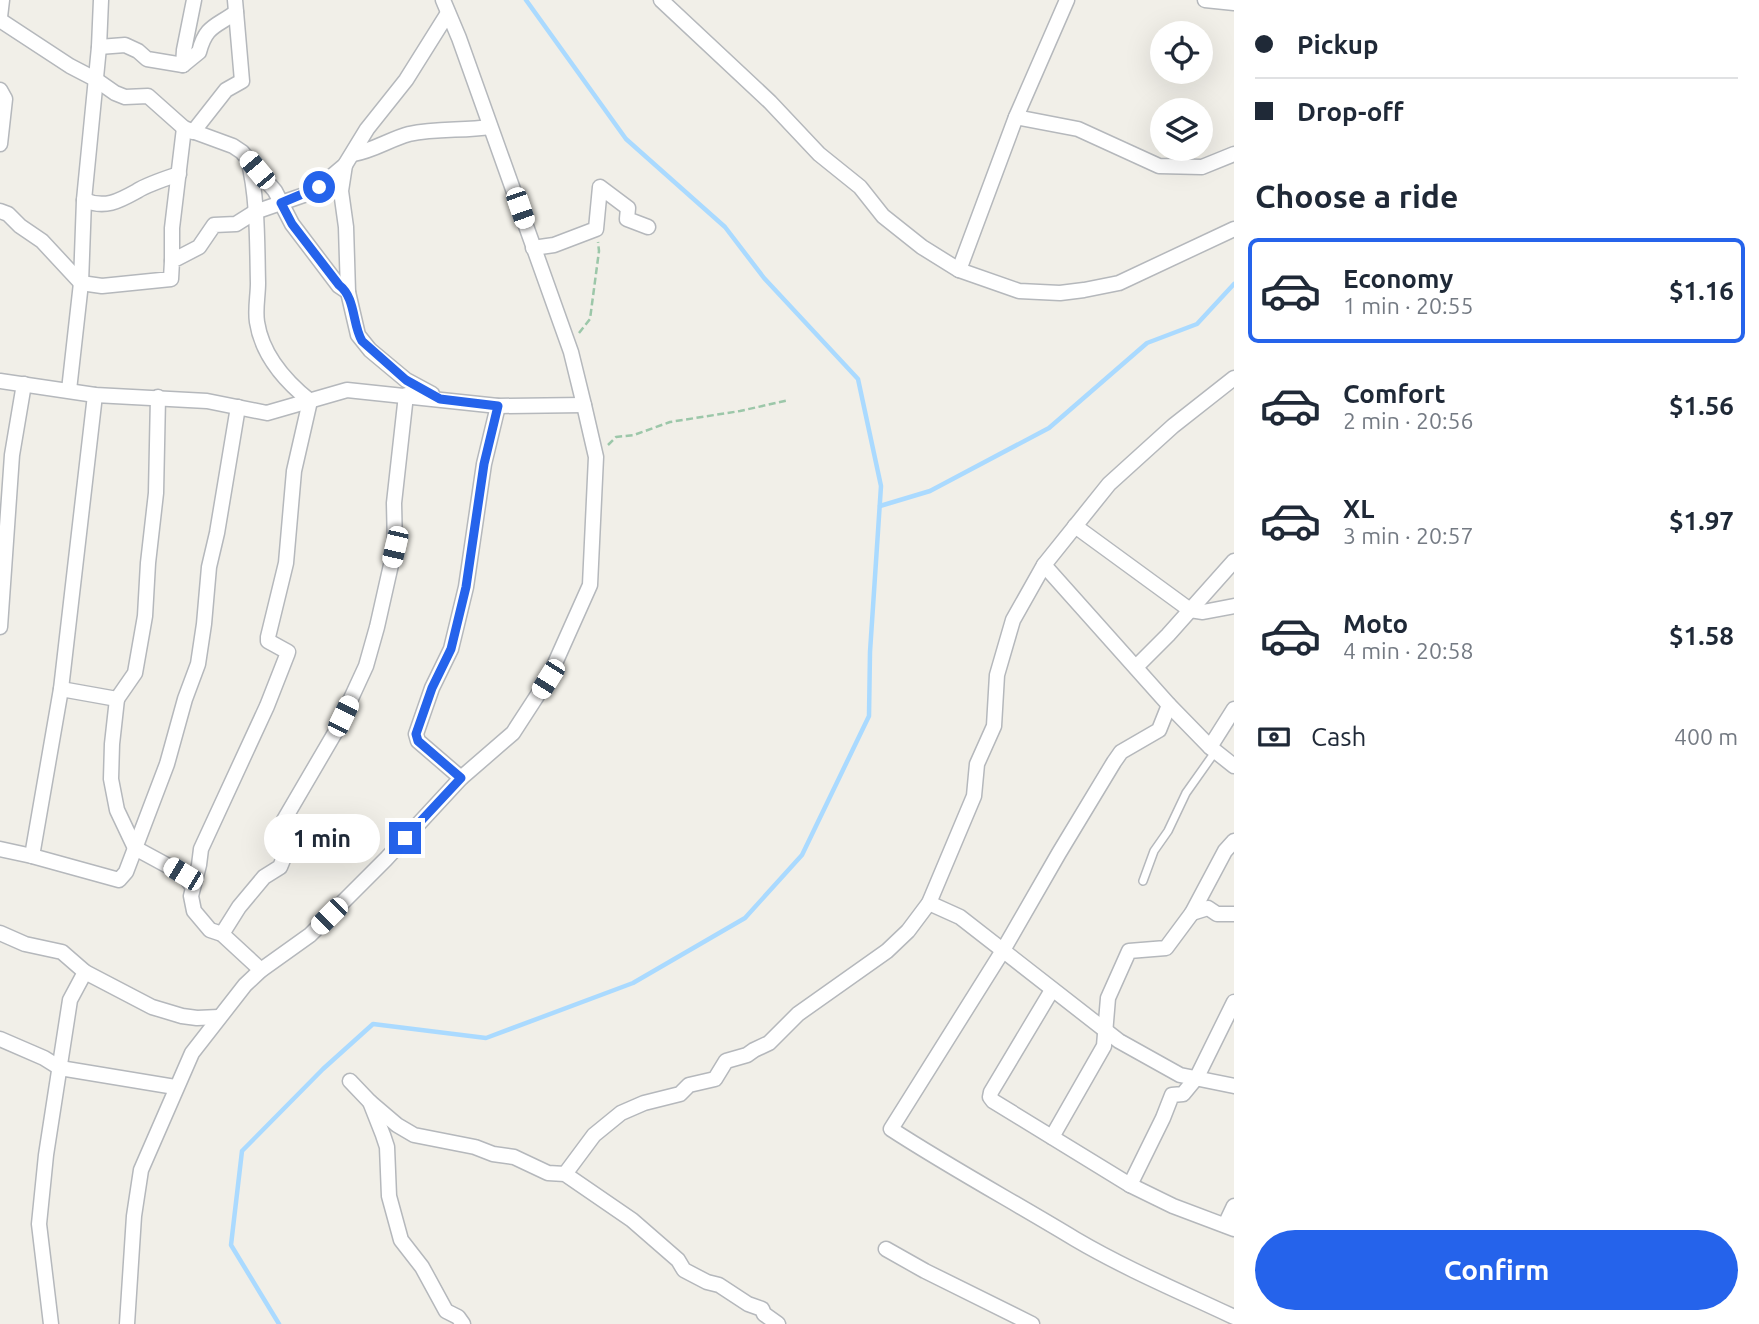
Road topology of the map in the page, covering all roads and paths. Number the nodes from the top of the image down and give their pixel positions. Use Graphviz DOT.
graph roads {
  1 [pos="2,0"];
  2 [pos="101,0"];
  3 [pos="194,0"];
  4 [pos="661,0"];
  5 [pos="1067,0"];
  6 [pos="1205,0"];
  7 [pos="1234,3"];
  8 [pos="235,6"];
  9 [pos="446,6"];
  10 [pos="0,19"];
  11 [pos="99,47"];
  12 [pos="183,65"];
  13 [pos="96,79"];
  14 [pos="0,90"];
  15 [pos="1016,117"];
  16 [pos="490,127"];
  17 [pos="188,130"];
  18 [pos="0,144"];
  19 [pos="1234,154"];
  20 [pos="248,159"];
  21 [pos="349,159"];
  22 [pos="179,174"];
  23 [pos="84,200"];
  24 [pos="281,203"];
  25 [pos="0,211"];
  26 [pos="255,212"];
  27 [pos="648,228"];
  28 [pos="596,229"];
  29 [pos="1234,229"];
  30 [pos="534,248"];
  31 [pos="172,261"];
  32 [pos="959,270"];
  33 [pos="81,284"];
  34 [pos="348,292"];
  35 [pos="569,347"];
  36 [pos="1234,378"];
  37 [pos="0,381"];
  38 [pos="24,384"];
  39 [pos="69,390"];
  40 [pos="95,395"];
  41 [pos="406,395"];
  42 [pos="158,397"];
  43 [pos="440,399"];
  44 [pos="789,400"];
  45 [pos="310,401"];
  46 [pos="584,405"];
  47 [pos="498,406"];
  48 [pos="237,407"];
  49 [pos="596,457"];
  50 [pos="1075,526"];
  51 [pos="1234,561"];
  52 [pos="1044,565"];
  53 [pos="1234,606"];
  54 [pos="1190,610"];
  55 [pos="0,627"];
  56 [pos="1136,667"];
  57 [pos="61,689"];
  58 [pos="117,699"];
  59 [pos="1169,705"];
  60 [pos="1234,709"];
  61 [pos="1213,749"];
  62 [pos="1234,766"];
  63 [pos="461,778"];
  64 [pos="1234,841"];
  65 [pos="135,848"];
  66 [pos="0,849"];
  67 [pos="32,856"];
  68 [pos="1143,881"];
  69 [pos="192,886"];
  70 [pos="929,903"];
  71 [pos="1192,913"];
  72 [pos="1234,914"];
  73 [pos="0,933"];
  74 [pos="222,934"];
  75 [pos="1002,952"];
  76 [pos="261,970"];
  77 [pos="85,972"];
  78 [pos="1052,990"];
  79 [pos="1234,1002"];
  80 [pos="219,1017"];
  81 [pos="1105,1030"];
  82 [pos="0,1039"];
  83 [pos="60,1068"];
  84 [pos="1197,1077"];
  85 [pos="350,1081"];
  86 [pos="1234,1086"];
  87 [pos="175,1087"];
  88 [pos="370,1102"];
  89 [pos="1052,1137"];
  90 [pos="565,1174"];
  91 [pos="1130,1185"];
  92 [pos="1234,1206"];
  93 [pos="1229,1227"];
  94 [pos="886,1249"];
  95 [pos="1234,1317"];
  96 [pos="51,1324"];
  97 [pos="127,1324"];
  98 [pos="463,1324"];
  99 [pos="778,1324"];
  100 [pos="1032,1324"];
  1 -- 10 [label="street"];
  2 -- 11 [label="street"];
  3 -- 12 [label="street"];
  4 -- 32 [label="street"];
  5 -- 15 [label="street"];
  6 -- 7 [label="street"];
  8 -- 12 [label="street"];
  8 -- 17 [label="street"];
  9 -- 16 [label="street"];
  9 -- 21 [label="street"];
  10 -- 13 [label="street"];
  11 -- 12 [label="street"];
  11 -- 13 [label="street"];
  13 -- 17 [label="street"];
  13 -- 23 [label="street"];
  14 -- 18 [label="street"];
  15 -- 19 [label="street"];
  15 -- 32 [label="street"];
  16 -- 21 [label="street"];
  16 -- 30 [label="street"];
  17 -- 20 [label="street"];
  17 -- 22 [label="street"];
  20 -- 24 [label="street"];
  20 -- 26 [label="street"];
  21 -- 24 [label="street"];
  21 -- 34 [label="street"];
  22 -- 23 [label="street"];
  22 -- 31 [label="street"];
  23 -- 33 [label="street"];
  24 -- 26 [label="street"];
  24 -- 34 [label="street"];
  25 -- 33 [label="street"];
  26 -- 31 [label="street"];
  26 -- 45 [label="street"];
  27 -- 28 [label="street"];
  28 -- 30 [label="street"];
  28 -- 35 [label="path"];
  29 -- 32 [label="street"];
  30 -- 35 [label="street"];
  31 -- 33 [label="street"];
  33 -- 39 [label="street"];
  34 -- 43 [label="street"];
  35 -- 46 [label="street"];
  36 -- 50 [label="street"];
  37 -- 38 [label="street"];
  38 -- 39 [label="street"];
  38 -- 55 [label="street"];
  39 -- 40 [label="street"];
  40 -- 42 [label="street"];
  40 -- 57 [label="street"];
  41 -- 43 [label="street"];
  41 -- 45 [label="street"];
  41 -- 74 [label="street"];
  42 -- 48 [label="street"];
  42 -- 58 [label="street"];
  43 -- 47 [label="street"];
  44 -- 49 [label="path"];
  45 -- 48 [label="street"];
  45 -- 69 [label="street"];
  46 -- 47 [label="street"];
  46 -- 49 [label="street"];
  47 -- 63 [label="street"];
  48 -- 65 [label="street"];
  49 -- 63 [label="street"];
  50 -- 52 [label="street"];
  50 -- 54 [label="street"];
  51 -- 54 [label="street"];
  52 -- 56 [label="street"];
  52 -- 70 [label="street"];
  53 -- 54 [label="street"];
  54 -- 56 [label="street"];
  56 -- 59 [label="street"];
  57 -- 58 [label="street"];
  57 -- 67 [label="street"];
  58 -- 65 [label="street"];
  59 -- 61 [label="street"];
  59 -- 75 [label="street"];
  60 -- 61 [label="street"];
  61 -- 62 [label="street"];
  61 -- 68 [label="lane"];
  63 -- 76 [label="street"];
  64 -- 71 [label="street"];
  65 -- 67 [label="street"];
  65 -- 69 [label="street"];
  66 -- 67 [label="street"];
  69 -- 74 [label="street"];
  70 -- 75 [label="street"];
  70 -- 90 [label="street"];
  71 -- 72 [label="street"];
  71 -- 81 [label="street"];
  73 -- 77 [label="street"];
  74 -- 76 [label="street"];
  75 -- 78 [label="street"];
  75 -- 95 [label="street"];
  76 -- 80 [label="street"];
  77 -- 80 [label="street"];
  77 -- 83 [label="street"];
  78 -- 81 [label="street"];
  78 -- 89 [label="street"];
  79 -- 84 [label="street"];
  80 -- 87 [label="street"];
  81 -- 84 [label="street"];
  81 -- 89 [label="street"];
  82 -- 83 [label="street"];
  83 -- 87 [label="street"];
  83 -- 96 [label="street"];
  84 -- 86 [label="street"];
  84 -- 91 [label="street"];
  85 -- 88 [label="street"];
  87 -- 97 [label="street"];
  88 -- 90 [label="street"];
  88 -- 98 [label="street"];
  89 -- 91 [label="street"];
  90 -- 99 [label="street"];
  91 -- 93 [label="street"];
  92 -- 93 [label="street"];
  94 -- 100 [label="street"];
}
